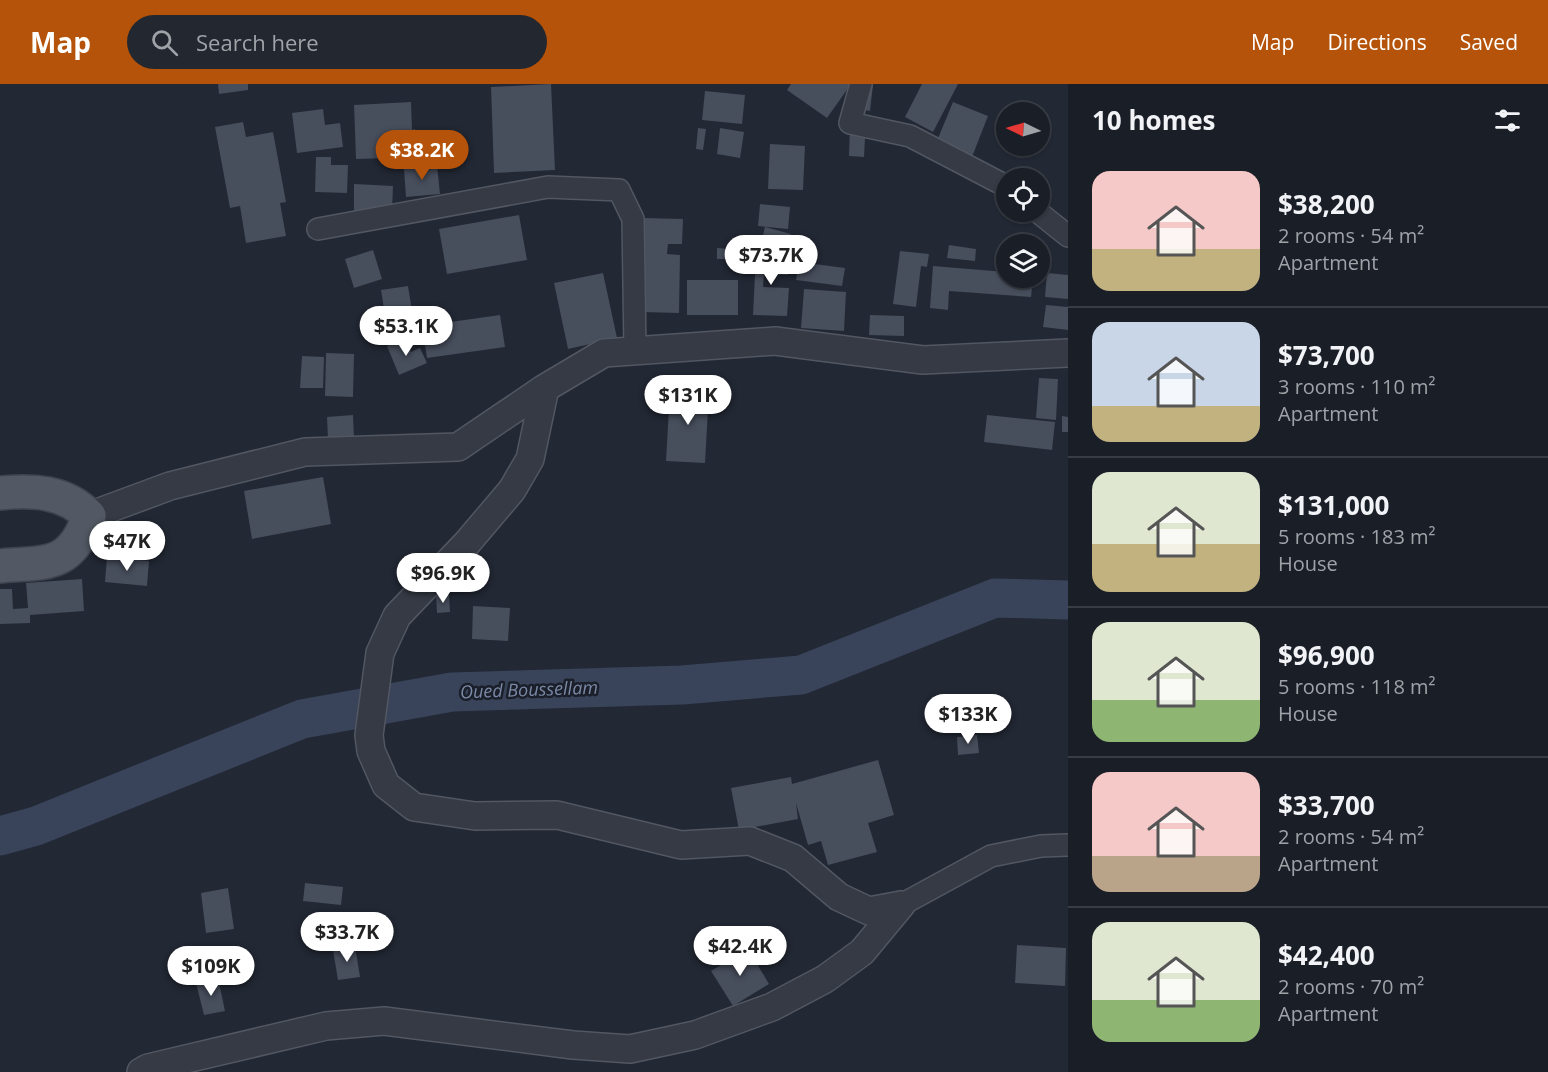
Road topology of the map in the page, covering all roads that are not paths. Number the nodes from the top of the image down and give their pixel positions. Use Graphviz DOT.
graph roads {
  1 [pos="861,84"];
  2 [pos="996,181"];
  3 [pos="1050,222"];
  4 [pos="318,229"];
  5 [pos="1068,236"];
  6 [pos="635,351"];
  7 [pos="1068,353"];
  8 [pos="545,388"];
  9 [pos="0,493"];
  10 [pos="89,516"];
  11 [pos="0,566"];
  12 [pos="1068,845"];
  13 [pos="901,905"];
  14 [pos="141,1072"];
  1 -- 2 [label="street"];
  3 -- 5 [label="street"];
  4 -- 6 [label="street"];
  6 -- 7 [label="street"];
  6 -- 8 [label="street"];
  8 -- 10 [label="street"];
  8 -- 13 [label="street"];
  9 -- 10 [label="main road"];
  10 -- 11 [label="main road"];
  12 -- 13 [label="street"];
  13 -- 14 [label="street"];
}
